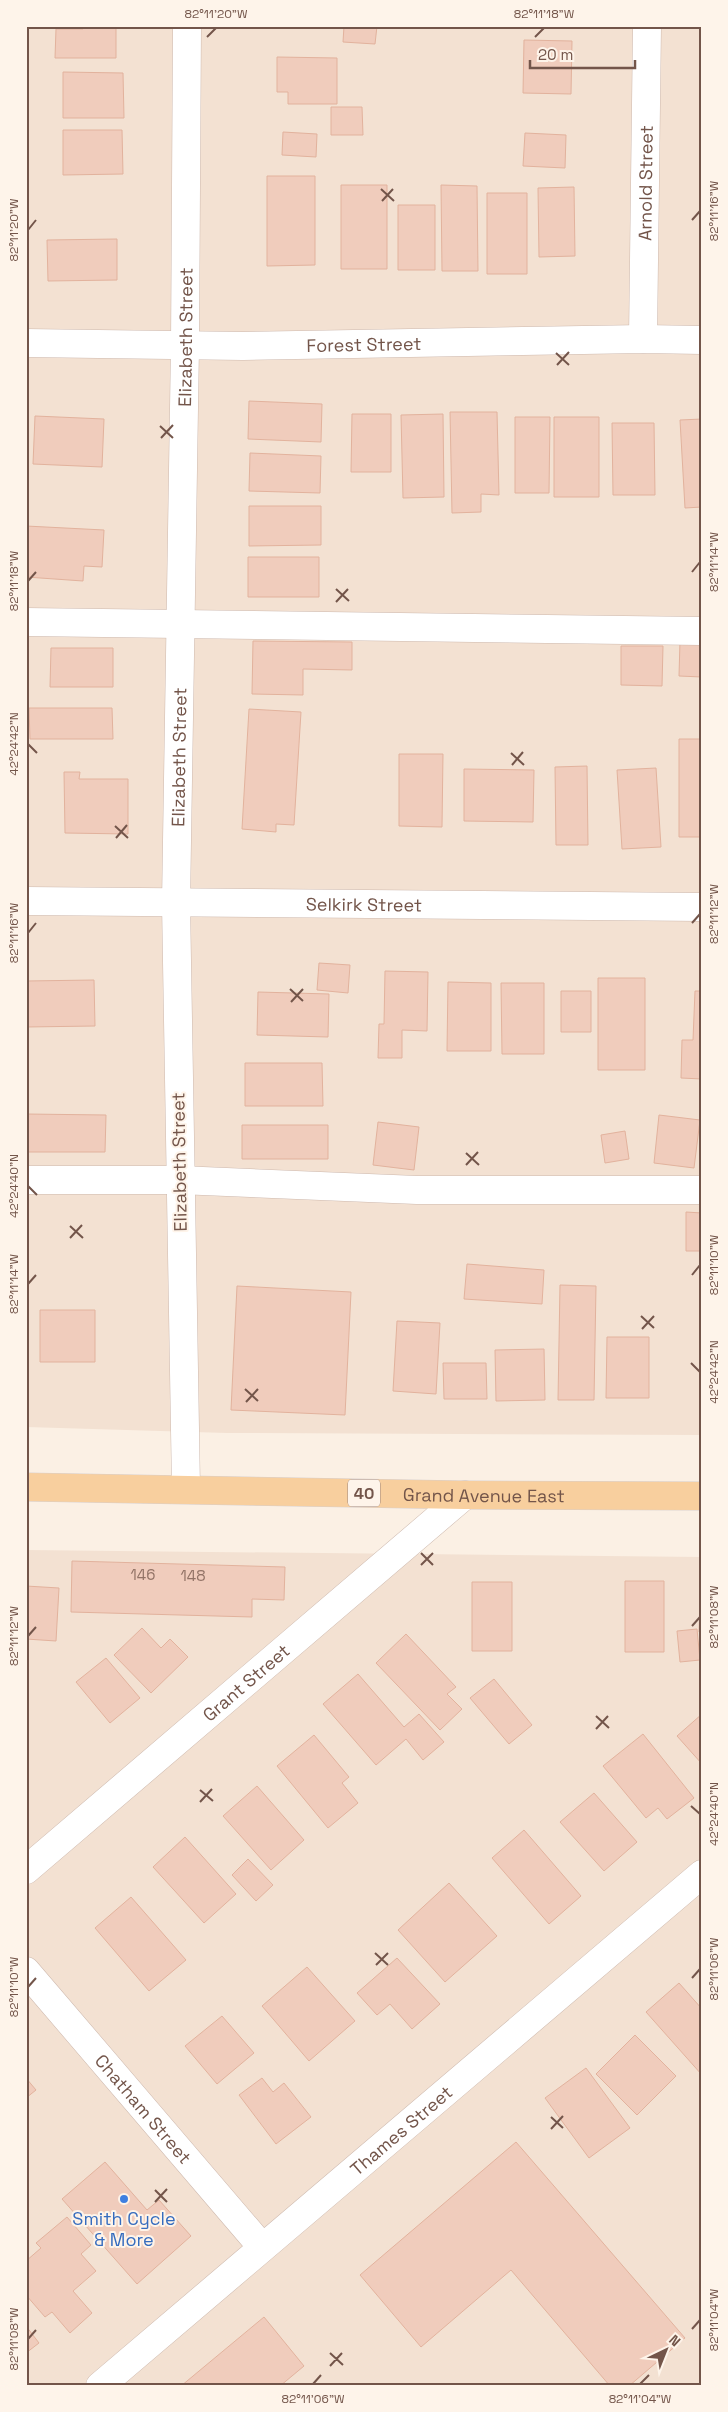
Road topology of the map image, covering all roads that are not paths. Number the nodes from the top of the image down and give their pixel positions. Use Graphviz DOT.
graph roads {
  1 [pos="187,26"];
  2 [pos="647,26"];
  3 [pos="642,339"];
  4 [pos="702,340"];
  5 [pos="26,343"];
  6 [pos="185,346"];
  7 [pos="26,622"];
  8 [pos="179,624"];
  9 [pos="702,631"];
  10 [pos="26,901"];
  11 [pos="176,903"];
  12 [pos="702,907"];
  13 [pos="26,1180"];
  14 [pos="180,1180"];
  15 [pos="702,1190"];
  16 [pos="26,1487"];
  17 [pos="186,1488"];
  18 [pos="465,1495"];
  19 [pos="702,1496"];
  20 [pos="26,1870"];
  21 [pos="702,1874"];
  22 [pos="26,1971"];
  23 [pos="262,2247"];
  24 [pos="100,2386"];
  1 -- 6 [label="street, Elizabeth Street"];
  2 -- 3 [label="street, Arnold Street"];
  3 -- 4 [label="street, Forest Street"];
  3 -- 6 [label="street, Forest Street"];
  5 -- 6 [label="street, Forest Street"];
  6 -- 8 [label="street, Elizabeth Street"];
  7 -- 8 [label="street"];
  8 -- 9 [label="street"];
  8 -- 11 [label="street, Elizabeth Street"];
  10 -- 11 [label="street, Selkirk Street"];
  11 -- 12 [label="street, Selkirk Street"];
  11 -- 14 [label="street, Elizabeth Street"];
  13 -- 14 [label="street"];
  14 -- 15 [label="street"];
  14 -- 17 [label="street, Elizabeth Street"];
  16 -- 17 [label="main road, Grand Avenue East / 40"];
  17 -- 18 [label="main road, Grand Avenue East / 40"];
  18 -- 19 [label="main road, Grand Avenue East / 40"];
  18 -- 20 [label="street, Grant Street"];
  21 -- 23 [label="street, Thames Street"];
  22 -- 23 [label="street, Chatham Street"];
  23 -- 24 [label="street, Thames Street"];
}
